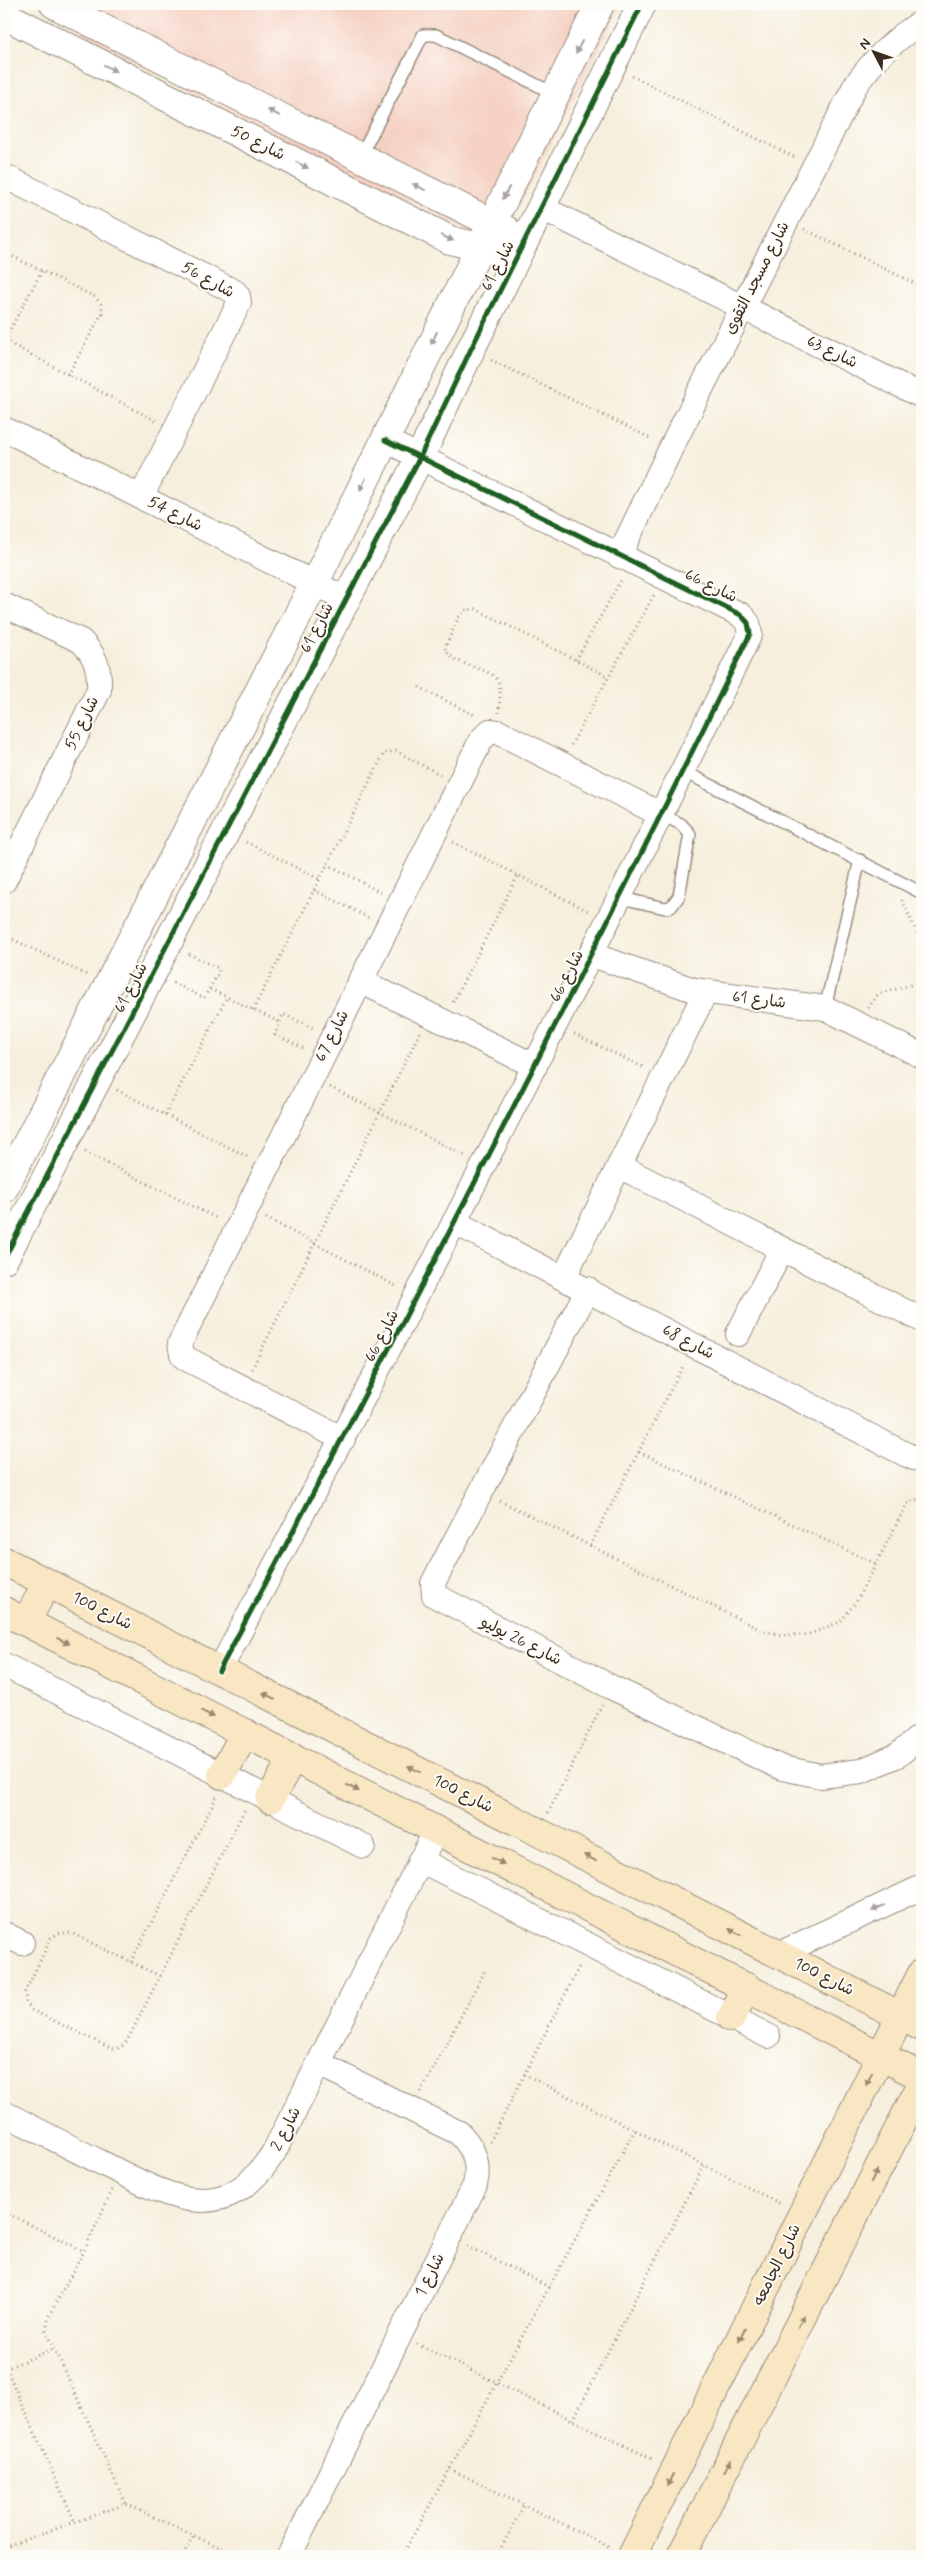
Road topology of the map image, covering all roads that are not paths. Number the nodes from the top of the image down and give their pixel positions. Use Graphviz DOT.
graph roads {
  1 [pos="600,4"];
  2 [pos="642,4"];
  3 [pos="84,10"];
  4 [pos="4,15"];
  5 [pos="922,22"];
  6 [pos="73,49"];
  7 [pos="555,94"];
  8 [pos="360,157"];
  9 [pos="4,176"];
  10 [pos="540,207"];
  11 [pos="490,223"];
  12 [pos="521,247"];
  13 [pos="478,248"];
  14 [pos="742,307"];
  15 [pos="922,396"];
  16 [pos="4,429"];
  17 [pos="385,440"];
  18 [pos="420,457"];
  19 [pos="141,497"];
  20 [pos="625,558"];
  21 [pos="314,584"];
  22 [pos="346,599"];
  23 [pos="4,605"];
  24 [pos="683,771"];
  25 [pos="662,815"];
  26 [pos="860,860"];
  27 [pos="4,881"];
  28 [pos="922,891"];
  29 [pos="621,898"];
  30 [pos="592,955"];
  31 [pos="360,981"];
  32 [pos="705,993"];
  33 [pos="824,1008"];
  34 [pos="922,1056"];
  35 [pos="534,1066"];
  36 [pos="619,1166"];
  37 [pos="4,1188"];
  38 [pos="454,1222"];
  39 [pos="782,1249"];
  40 [pos="4,1259"];
  41 [pos="564,1277"];
  42 [pos="588,1290"];
  43 [pos="922,1320"];
  44 [pos="738,1334"];
  45 [pos="343,1439"];
  46 [pos="922,1455"];
  47 [pos="4,1561"];
  48 [pos="46,1583"];
  49 [pos="15,1617"];
  50 [pos="4,1665"];
  51 [pos="219,1671"];
  52 [pos="245,1733"];
  53 [pos="922,1735"];
  54 [pos="293,1757"];
  55 [pos="225,1776"];
  56 [pos="262,1795"];
  57 [pos="436,1830"];
  58 [pos="363,1846"];
  59 [pos="420,1860"];
  60 [pos="922,1887"];
  61 [pos="681,1904"];
  62 [pos="660,1943"];
  63 [pos="779,1954"];
  64 [pos="922,1973"];
  65 [pos="747,1987"];
  66 [pos="731,2018"];
  67 [pos="912,2021"];
  68 [pos="768,2036"];
  69 [pos="881,2055"];
  70 [pos="318,2064"];
  71 [pos="922,2076"];
  72 [pos="922,2083"];
  73 [pos="4,2113"];
  74 [pos="622,2552"];
  75 [pos="289,2556"];
  76 [pos="681,2556"];
  1 -- 7 [label="street, شارع 61, one-way"];
  2 -- 10 [label="street, شارع 61"];
  3 -- 6 [label="street"];
  8 -- 3 [label="street, شارع 50, one-way"];
  4 -- 6 [label="street, شارع 50"];
  5 -- 14 [label="street, شارع مسجد التقوى"];
  6 -- 13 [label="street, شارع 50, one-way"];
  7 -- 8 [label="lane"];
  7 -- 11 [label="street, شارع 61, one-way"];
  11 -- 8 [label="street, شارع 50, one-way"];
  9 -- 19 [label="street, شارع 56"];
  10 -- 12 [label="street, شارع 61"];
  10 -- 14 [label="street, شارع 63"];
  11 -- 12 [label="street, شارع 50"];
  11 -- 13 [label="street, شارع 61"];
  12 -- 13 [label="street, شارع 50"];
  12 -- 18 [label="street, شارع 61"];
  13 -- 17 [label="street, شارع 61, one-way"];
  14 -- 15 [label="street, شارع 63"];
  14 -- 20 [label="street, شارع مسجد التقوى"];
  16 -- 19 [label="street, شارع 54"];
  17 -- 18 [label="street, شارع 66"];
  17 -- 21 [label="street, شارع 61, one-way"];
  18 -- 20 [label="street, شارع 66"];
  18 -- 22 [label="street, شارع 61"];
  19 -- 21 [label="street, شارع 54"];
  20 -- 24 [label="street, شارع 66"];
  21 -- 22 [label="street, شارع 54"];
  21 -- 37 [label="street, شارع 61"];
  22 -- 40 [label="street, شارع 61"];
  23 -- 27 [label="street, شارع 55"];
  24 -- 25 [label="street, شارع 66"];
  24 -- 26 [label="lane"];
  25 -- 29 [label="street, شارع 66"];
  25 -- 29 [label="lane"];
  25 -- 31 [label="street, شارع 67"];
  26 -- 28 [label="lane"];
  26 -- 33 [label="lane"];
  29 -- 30 [label="street, شارع 66"];
  30 -- 32 [label="street, شارع 61"];
  30 -- 35 [label="street, شارع 66"];
  31 -- 35 [label="street"];
  31 -- 45 [label="street, شارع 67"];
  32 -- 33 [label="street, شارع 61"];
  32 -- 36 [label="street"];
  33 -- 34 [label="street, شارع 61"];
  35 -- 38 [label="street, شارع 66"];
  36 -- 39 [label="street"];
  36 -- 41 [label="street"];
  38 -- 41 [label="street, شارع 68"];
  38 -- 45 [label="street, شارع 66"];
  39 -- 43 [label="street"];
  39 -- 44 [label="street"];
  41 -- 42 [label="street, شارع 68"];
  42 -- 46 [label="street, شارع 68"];
  42 -- 53 [label="street, شارع 26 يوليو"];
  45 -- 51 [label="street, شارع 66"];
  47 -- 48 [label="main road, شارع 100"];
  48 -- 49 [label="main road"];
  48 -- 51 [label="main road, شارع 100"];
  49 -- 52 [label="main road, one-way"];
  50 -- 55 [label="street"];
  61 -- 51 [label="main road, شارع 100, one-way"];
  52 -- 54 [label="main road"];
  52 -- 55 [label="main road"];
  54 -- 56 [label="main road"];
  54 -- 57 [label="main road, one-way"];
  55 -- 56 [label="street"];
  56 -- 58 [label="street"];
  57 -- 59 [label="street, شارع 2"];
  57 -- 62 [label="main road, one-way"];
  59 -- 66 [label="street"];
  59 -- 70 [label="street, شارع 2"];
  60 -- 63 [label="street, one-way"];
  61 -- 62 [label="main road"];
  63 -- 61 [label="main road, شارع 100, one-way"];
  62 -- 65 [label="main road"];
  63 -- 67 [label="main road, شارع 100"];
  64 -- 67 [label="main road, شارع الجامعه"];
  65 -- 66 [label="main road"];
  65 -- 69 [label="main road"];
  66 -- 68 [label="street"];
  67 -- 69 [label="main road, شارع الجامعه"];
  69 -- 71 [label="main road"];
  69 -- 74 [label="main road, شارع الجامعه, one-way"];
  70 -- 73 [label="street, شارع 2"];
  70 -- 75 [label="street, شارع 1"];
  76 -- 72 [label="main road, one-way"];
}
